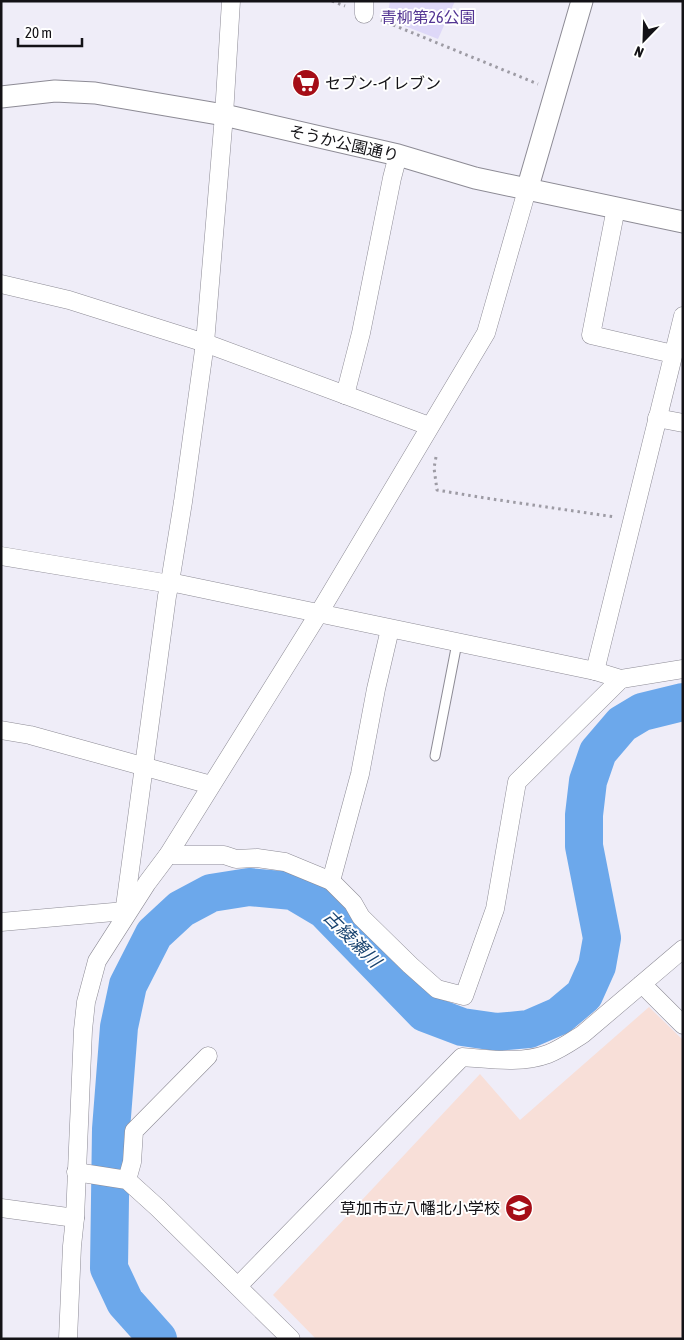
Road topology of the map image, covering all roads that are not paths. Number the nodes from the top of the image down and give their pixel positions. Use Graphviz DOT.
graph roads {
  1 [pos="231,1"];
  2 [pos="582,1"];
  3 [pos="1,97"];
  4 [pos="224,115"];
  5 [pos="398,155"];
  6 [pos="527,190"];
  7 [pos="616,208"];
  8 [pos="683,222"];
  9 [pos="1,284"];
  10 [pos="683,316"];
  11 [pos="206,343"];
  12 [pos="673,354"];
  13 [pos="345,395"];
  14 [pos="657,418"];
  15 [pos="683,423"];
  16 [pos="427,430"];
  17 [pos="1,556"];
  18 [pos="170,583"];
  19 [pos="318,613"];
  20 [pos="390,629"];
  21 [pos="458,643"];
  22 [pos="683,669"];
  23 [pos="595,671"];
  24 [pos="621,678"];
  25 [pos="1,730"];
  26 [pos="435,756"];
  27 [pos="143,767"];
  28 [pos="212,785"];
  29 [pos="168,855"];
  30 [pos="331,881"];
  31 [pos="125,911"];
  32 [pos="1,922"];
  33 [pos="119,928"];
  34 [pos="683,949"];
  35 [pos="642,984"];
  36 [pos="683,1025"];
  37 [pos="208,1056"];
  38 [pos="76,1172"];
  39 [pos="126,1180"];
  40 [pos="1,1208"];
  41 [pos="75,1218"];
  42 [pos="238,1286"];
  43 [pos="68,1339"];
  44 [pos="291,1339"];
  1 -- 4 [label="street"];
  2 -- 6 [label="street"];
  3 -- 4 [label="street, そうか公園通り"];
  4 -- 5 [label="street, そうか公園通り"];
  4 -- 11 [label="street"];
  5 -- 6 [label="street, そうか公園通り"];
  5 -- 13 [label="street"];
  6 -- 7 [label="street, そうか公園通り"];
  6 -- 16 [label="street"];
  7 -- 8 [label="street, そうか公園通り"];
  7 -- 12 [label="street"];
  9 -- 11 [label="street"];
  10 -- 12 [label="street"];
  11 -- 13 [label="street"];
  11 -- 18 [label="street"];
  12 -- 14 [label="street"];
  13 -- 16 [label="street"];
  14 -- 15 [label="street"];
  14 -- 23 [label="street"];
  16 -- 19 [label="street"];
  17 -- 18 [label="street"];
  18 -- 19 [label="street"];
  18 -- 27 [label="street"];
  19 -- 20 [label="street"];
  19 -- 28 [label="street"];
  20 -- 21 [label="street"];
  20 -- 30 [label="street"];
  21 -- 23 [label="street"];
  21 -- 26 [label="lane"];
  22 -- 24 [label="street"];
  23 -- 24 [label="street"];
  24 -- 30 [label="street"];
  25 -- 27 [label="street"];
  27 -- 28 [label="street"];
  27 -- 31 [label="street"];
  28 -- 29 [label="street"];
  29 -- 30 [label="street"];
  29 -- 33 [label="street"];
  31 -- 32 [label="street"];
  31 -- 33 [label="street"];
  33 -- 38 [label="street"];
  34 -- 35 [label="street"];
  35 -- 36 [label="street"];
  35 -- 42 [label="street"];
  37 -- 39 [label="street"];
  38 -- 39 [label="street"];
  38 -- 41 [label="street"];
  39 -- 42 [label="street"];
  40 -- 41 [label="street"];
  41 -- 43 [label="street"];
  42 -- 44 [label="street"];
}
